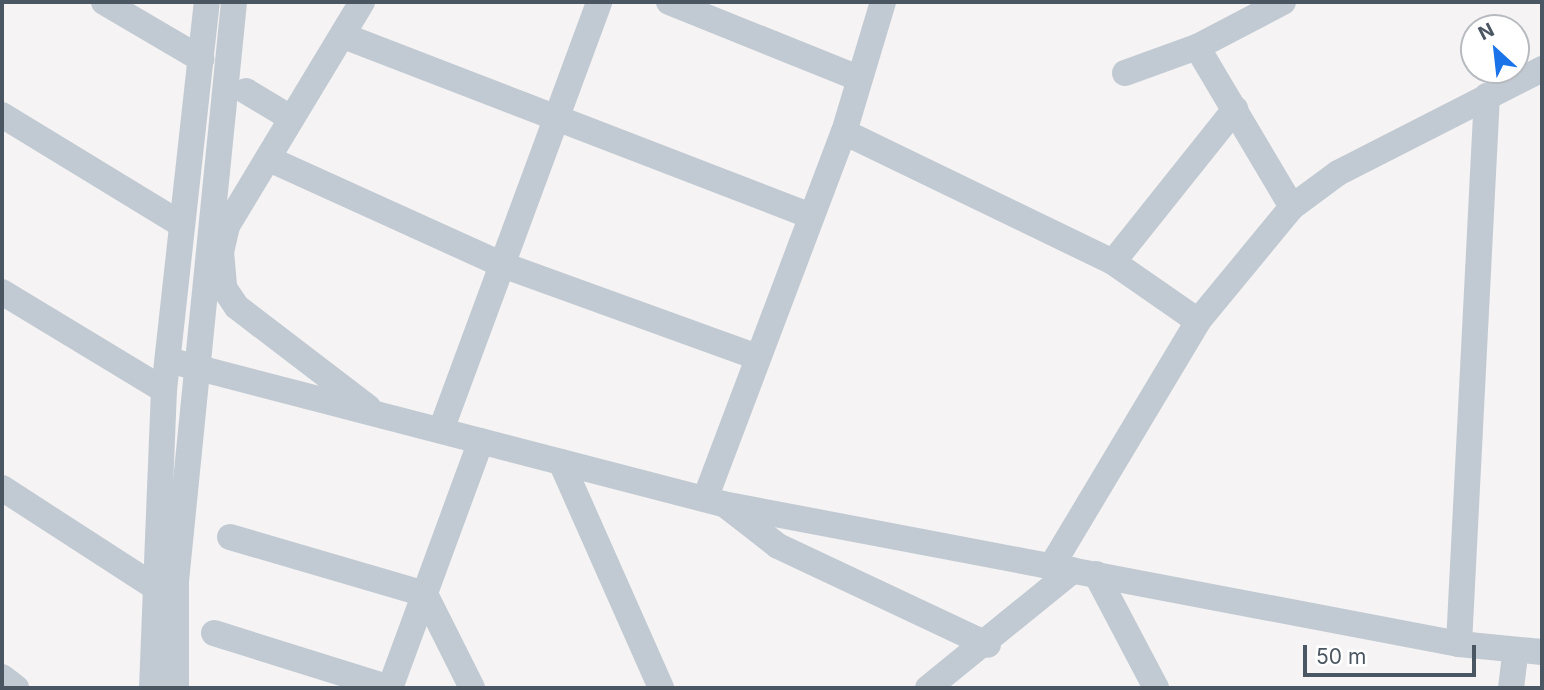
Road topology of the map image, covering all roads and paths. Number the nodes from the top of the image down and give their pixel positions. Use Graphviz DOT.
graph roads {
  1 [pos="104,2"];
  2 [pos="207,2"];
  3 [pos="234,2"];
  4 [pos="362,2"];
  5 [pos="599,2"];
  6 [pos="669,2"];
  7 [pos="884,2"];
  8 [pos="1283,2"];
  9 [pos="1251,9"];
  10 [pos="344,36"];
  11 [pos="1197,47"];
  12 [pos="201,59"];
  13 [pos="1542,69"];
  14 [pos="1125,72"];
  15 [pos="858,78"];
  16 [pos="246,91"];
  17 [pos="1488,96"];
  18 [pos="1235,109"];
  19 [pos="2,115"];
  20 [pos="291,118"];
  21 [pos="556,120"];
  22 [pos="844,132"];
  23 [pos="270,159"];
  24 [pos="1292,207"];
  25 [pos="811,216"];
  26 [pos="182,225"];
  27 [pos="1112,262"];
  28 [pos="503,265"];
  29 [pos="2,292"];
  30 [pos="1198,321"];
  31 [pos="755,356"];
  32 [pos="168,360"];
  33 [pos="195,367"];
  34 [pos="164,390"];
  35 [pos="376,413"];
  36 [pos="441,430"];
  37 [pos="481,441"];
  38 [pos="561,462"];
  39 [pos="2,488"];
  40 [pos="714,502"];
  41 [pos="230,537"];
  42 [pos="1073,570"];
  43 [pos="152,585"];
  44 [pos="425,594"];
  45 [pos="214,633"];
  46 [pos="1460,644"];
  47 [pos="988,645"];
  48 [pos="1529,651"];
  49 [pos="2,677"];
  50 [pos="937,686"];
  51 [pos="16,688"];
  52 [pos="152,688"];
  53 [pos="176,688"];
  54 [pos="390,688"];
  55 [pos="472,688"];
  56 [pos="661,688"];
  57 [pos="1156,688"];
  58 [pos="1511,688"];
  1 -- 12 [label="street"];
  2 -- 12 [label="street"];
  3 -- 33 [label="street"];
  4 -- 10 [label="street"];
  5 -- 21 [label="street"];
  6 -- 15 [label="street"];
  7 -- 15 [label="street"];
  8 -- 9 [label="street"];
  9 -- 11 [label="street"];
  10 -- 20 [label="street"];
  10 -- 21 [label="street"];
  11 -- 14 [label="street"];
  11 -- 18 [label="street"];
  12 -- 26 [label="street"];
  13 -- 17 [label="street"];
  15 -- 22 [label="street"];
  16 -- 20 [label="street"];
  17 -- 24 [label="street"];
  17 -- 46 [label="street"];
  18 -- 24 [label="street"];
  18 -- 27 [label="street"];
  19 -- 26 [label="street"];
  20 -- 23 [label="street"];
  21 -- 25 [label="street"];
  21 -- 28 [label="street"];
  22 -- 25 [label="street"];
  22 -- 27 [label="street"];
  23 -- 28 [label="street"];
  23 -- 35 [label="street"];
  24 -- 30 [label="street"];
  25 -- 31 [label="street"];
  26 -- 32 [label="street"];
  27 -- 30 [label="street"];
  28 -- 31 [label="street"];
  28 -- 36 [label="street"];
  29 -- 34 [label="street"];
  30 -- 42 [label="street"];
  31 -- 40 [label="street"];
  32 -- 33 [label="street"];
  32 -- 34 [label="street"];
  33 -- 35 [label="street"];
  33 -- 53 [label="street"];
  34 -- 43 [label="street"];
  35 -- 36 [label="street"];
  36 -- 37 [label="street"];
  37 -- 38 [label="street"];
  37 -- 44 [label="street"];
  38 -- 40 [label="street"];
  38 -- 56 [label="street"];
  39 -- 43 [label="street"];
  40 -- 42 [label="street"];
  40 -- 47 [label="street"];
  41 -- 44 [label="street"];
  42 -- 46 [label="street"];
  42 -- 47 [label="street"];
  42 -- 57 [label="street"];
  43 -- 52 [label="street"];
  44 -- 54 [label="street"];
  44 -- 55 [label="street"];
  45 -- 54 [label="street"];
  46 -- 48 [label="street"];
  47 -- 50 [label="street"];
  48 -- 58 [label="street"];
  49 -- 51 [label="street"];
}
